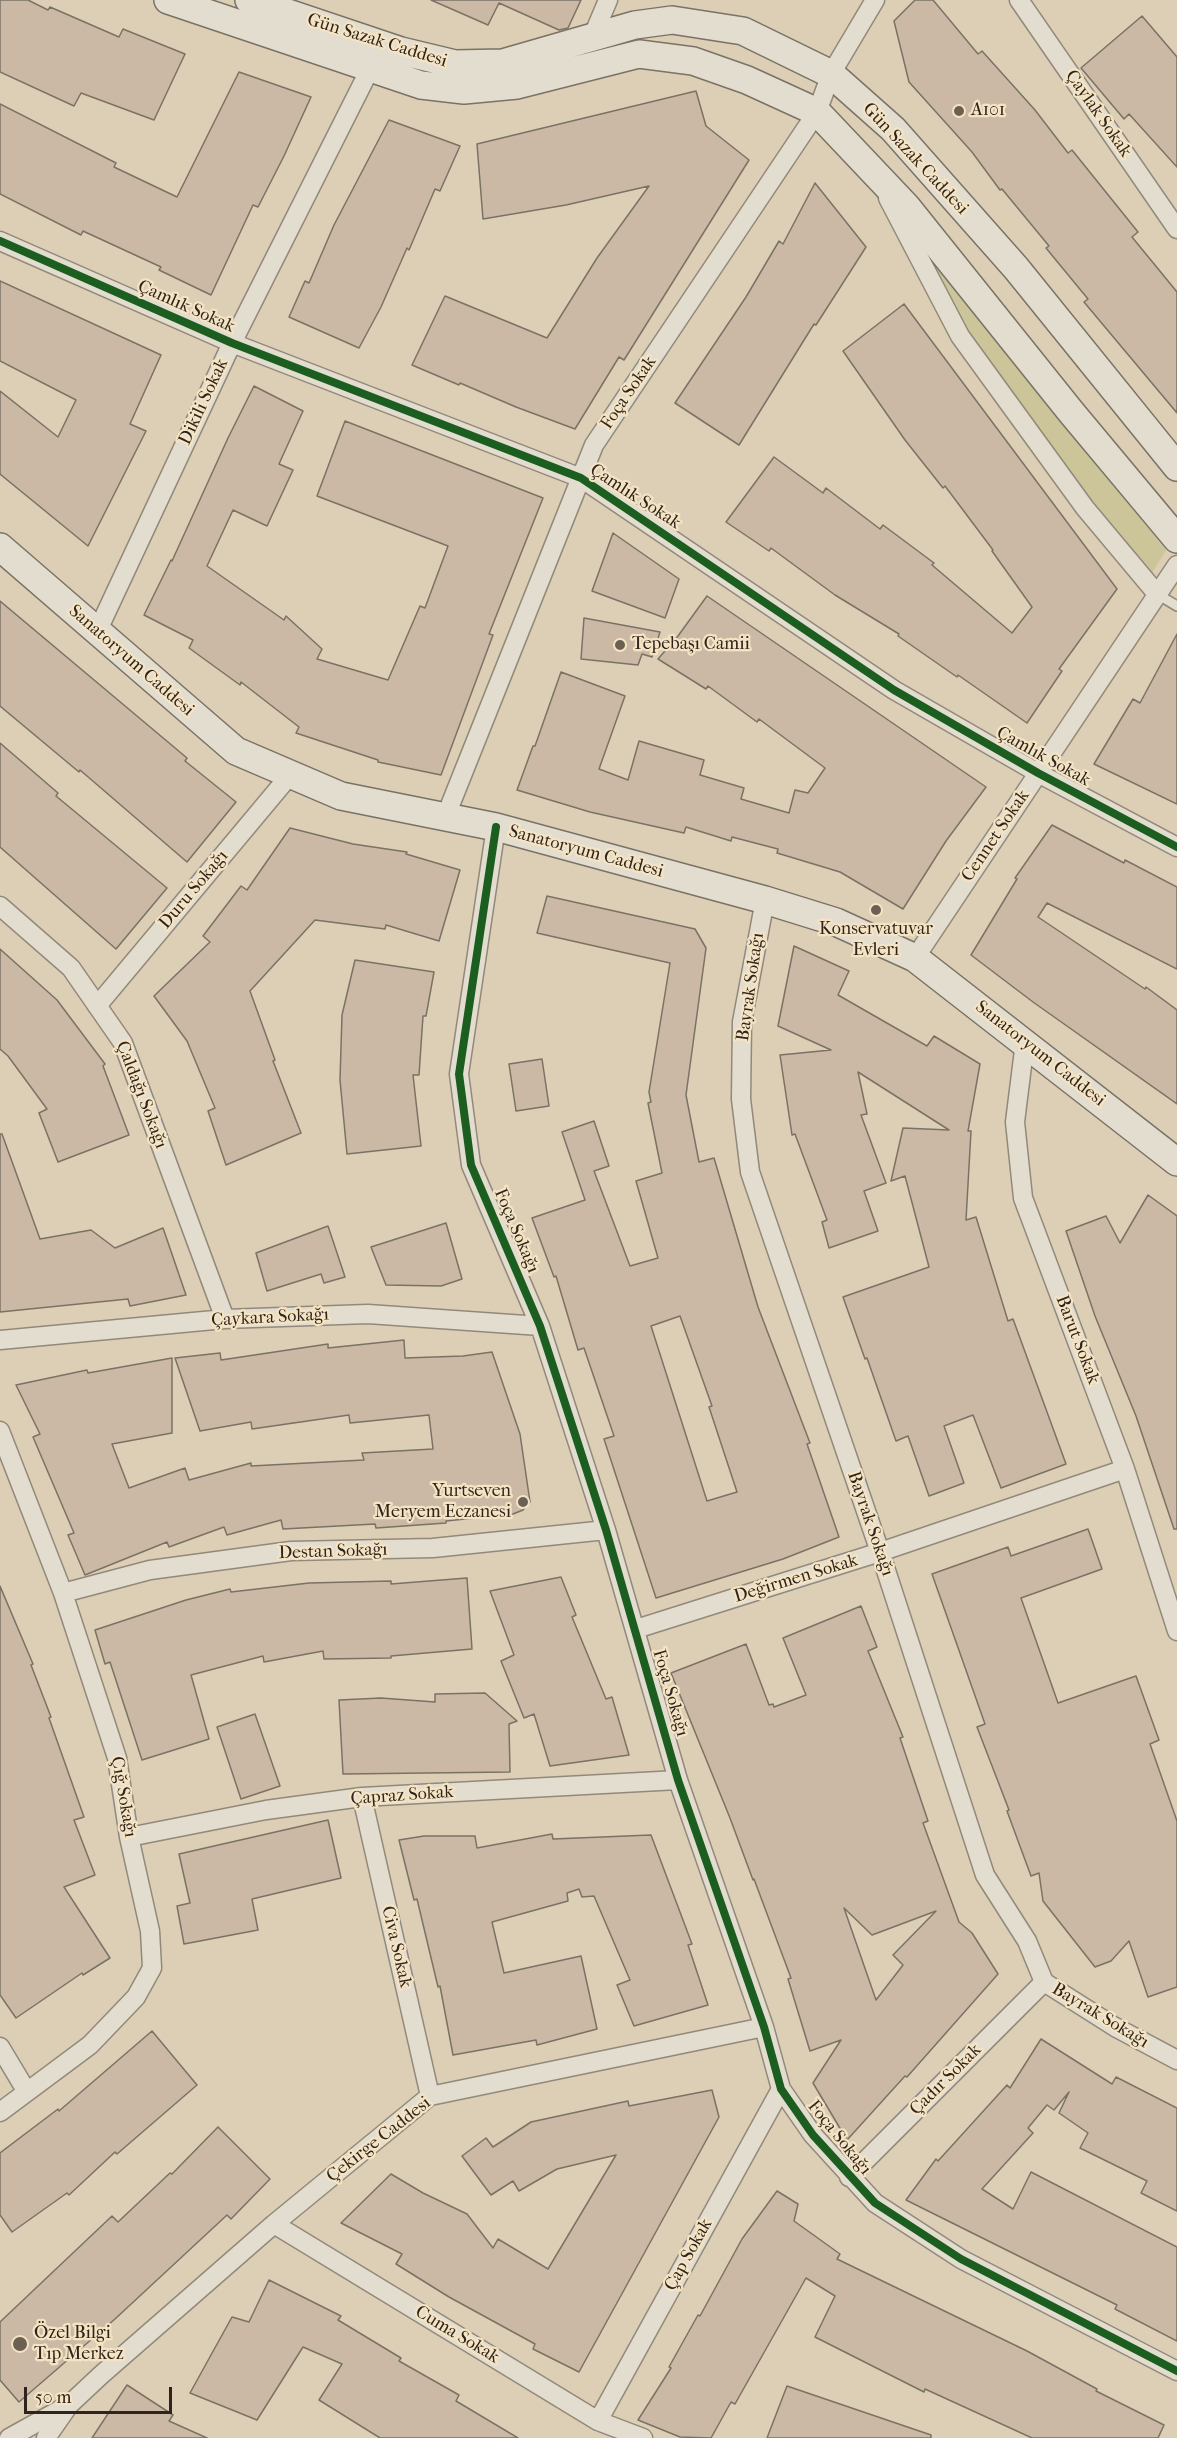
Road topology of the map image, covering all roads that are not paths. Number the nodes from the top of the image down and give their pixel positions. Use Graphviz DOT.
graph roads {
  1 [pos="168,0"];
  2 [pos="249,0"];
  3 [pos="608,0"];
  4 [pos="875,0"];
  5 [pos="1019,0"];
  6 [pos="591,38"];
  7 [pos="376,56"];
  8 [pos="831,74"];
  9 [pos="817,112"];
  10 [pos="876,175"];
  11 [pos="1177,229"];
  12 [pos="0,241"];
  13 [pos="232,343"];
  14 [pos="1177,467"];
  15 [pos="581,478"];
  16 [pos="1177,538"];
  17 [pos="0,547"];
  18 [pos="1177,565"];
  19 [pos="1158,594"];
  20 [pos="1177,606"];
  21 [pos="97,632"];
  22 [pos="1038,773"];
  23 [pos="291,775"];
  24 [pos="445,818"];
  25 [pos="496,827"];
  26 [pos="1177,847"];
  27 [pos="765,900"];
  28 [pos="0,906"];
  29 [pos="915,958"];
  30 [pos="97,1006"];
  31 [pos="1024,1042"];
  32 [pos="1177,1162"];
  33 [pos="225,1319"];
  34 [pos="540,1326"];
  35 [pos="0,1340"];
  36 [pos="0,1431"];
  37 [pos="1125,1469"];
  38 [pos="606,1530"];
  39 [pos="880,1552"];
  40 [pos="63,1593"];
  41 [pos="636,1629"];
  42 [pos="1177,1631"];
  43 [pos="678,1780"];
  44 [pos="362,1797"];
  45 [pos="129,1837"];
  46 [pos="1044,1982"];
  47 [pos="764,2027"];
  48 [pos="0,2047"];
  49 [pos="1177,2060"];
  50 [pos="781,2089"];
  51 [pos="27,2092"];
  52 [pos="430,2096"];
  53 [pos="0,2112"];
  54 [pos="849,2177"];
  55 [pos="274,2223"];
  56 [pos="1177,2371"];
  57 [pos="69,2405"];
  58 [pos="597,2421"];
  59 [pos="9,2438"];
  60 [pos="46,2438"];
  61 [pos="643,2438"];
  1 -- 7 [label="main road, Gün Sazak Caddesi"];
  2 -- 7 [label="main road, Gün Sazak Caddesi"];
  3 -- 6 [label="street"];
  4 -- 8 [label="street, Foça Sokak"];
  5 -- 11 [label="street, Çaylak Sokak"];
  6 -- 7 [label="main road, Gün Sazak Caddesi"];
  6 -- 8 [label="main road, Gün Sazak Caddesi"];
  7 -- 9 [label="main road, Gün Sazak Caddesi"];
  7 -- 13 [label="street, Dikili Sokak"];
  8 -- 9 [label="street, Foça Sokak"];
  8 -- 14 [label="main road, Gün Sazak Caddesi"];
  9 -- 10 [label="main road, Gün Sazak Caddesi"];
  9 -- 15 [label="street, Foça Sokak"];
  10 -- 16 [label="main road, Gün Sazak Caddesi"];
  10 -- 19 [label="street, Gün Sazak Caddesi"];
  12 -- 13 [label="street, Çamlık Sokak"];
  13 -- 15 [label="street, Çamlık Sokak"];
  13 -- 21 [label="street, Dikili Sokak"];
  15 -- 22 [label="street, Çamlık Sokak"];
  15 -- 24 [label="street, Foça Sokak"];
  17 -- 21 [label="main road, Sanatoryum Caddesi"];
  18 -- 19 [label="street, Cennet Sokak"];
  19 -- 20 [label="lane"];
  19 -- 22 [label="street, Cennet Sokak"];
  21 -- 23 [label="main road, Sanatoryum Caddesi"];
  22 -- 26 [label="street, Çamlık Sokak"];
  22 -- 29 [label="street, Cennet Sokak"];
  23 -- 24 [label="main road, Sanatoryum Caddesi"];
  23 -- 30 [label="street, Duru Sokağı"];
  24 -- 25 [label="main road, Sanatoryum Caddesi"];
  25 -- 27 [label="main road, Sanatoryum Caddesi"];
  25 -- 34 [label="street, Foça Sokağı"];
  27 -- 29 [label="main road, Sanatoryum Caddesi"];
  27 -- 39 [label="street, Bayrak Sokağı"];
  28 -- 30 [label="street, Çaldağı Sokağı"];
  29 -- 31 [label="main road, Sanatoryum Caddesi"];
  30 -- 33 [label="street, Çaldağı Sokağı"];
  31 -- 32 [label="main road, Sanatoryum Caddesi"];
  31 -- 37 [label="street, Barut Sokak"];
  33 -- 34 [label="street, Çaykara Sokağı"];
  33 -- 35 [label="street, Çaykara Sokağı"];
  34 -- 38 [label="street, Foça Sokağı"];
  36 -- 40 [label="street, Çığ Sokağı"];
  37 -- 39 [label="street, Değirmen Sokak"];
  37 -- 42 [label="street, Barut Sokak"];
  38 -- 40 [label="street, Destan Sokağı"];
  38 -- 41 [label="street, Foça Sokağı"];
  39 -- 41 [label="street, Değirmen Sokak"];
  39 -- 46 [label="street, Bayrak Sokağı"];
  40 -- 45 [label="street, Çığ Sokağı"];
  41 -- 43 [label="street, Foça Sokağı"];
  43 -- 44 [label="street, Çapraz Sokak"];
  43 -- 47 [label="street, Foça Sokağı"];
  44 -- 45 [label="street, Çapraz Sokak"];
  44 -- 52 [label="street, Civa Sokak"];
  45 -- 51 [label="street, Çığ Sokağı"];
  46 -- 49 [label="street, Bayrak Sokağı"];
  46 -- 54 [label="street, Çadır Sokak"];
  47 -- 50 [label="street, Foça Sokağı"];
  47 -- 52 [label="street, Çekirge Caddesi"];
  48 -- 51 [label="street"];
  50 -- 54 [label="street, Foça Sokağı"];
  50 -- 58 [label="street, Çap Sokak"];
  51 -- 53 [label="street, Çığ Sokağı"];
  52 -- 55 [label="street, Çekirge Caddesi"];
  54 -- 56 [label="street, Foça Sokağı"];
  55 -- 57 [label="street, Çekirge Caddesi"];
  55 -- 58 [label="street, Cuma Sokak"];
  57 -- 59 [label="street, Çekirge Caddesi"];
  57 -- 60 [label="street, Çekirge Caddesi"];
  58 -- 61 [label="street, Cuma Sokak"];
}
